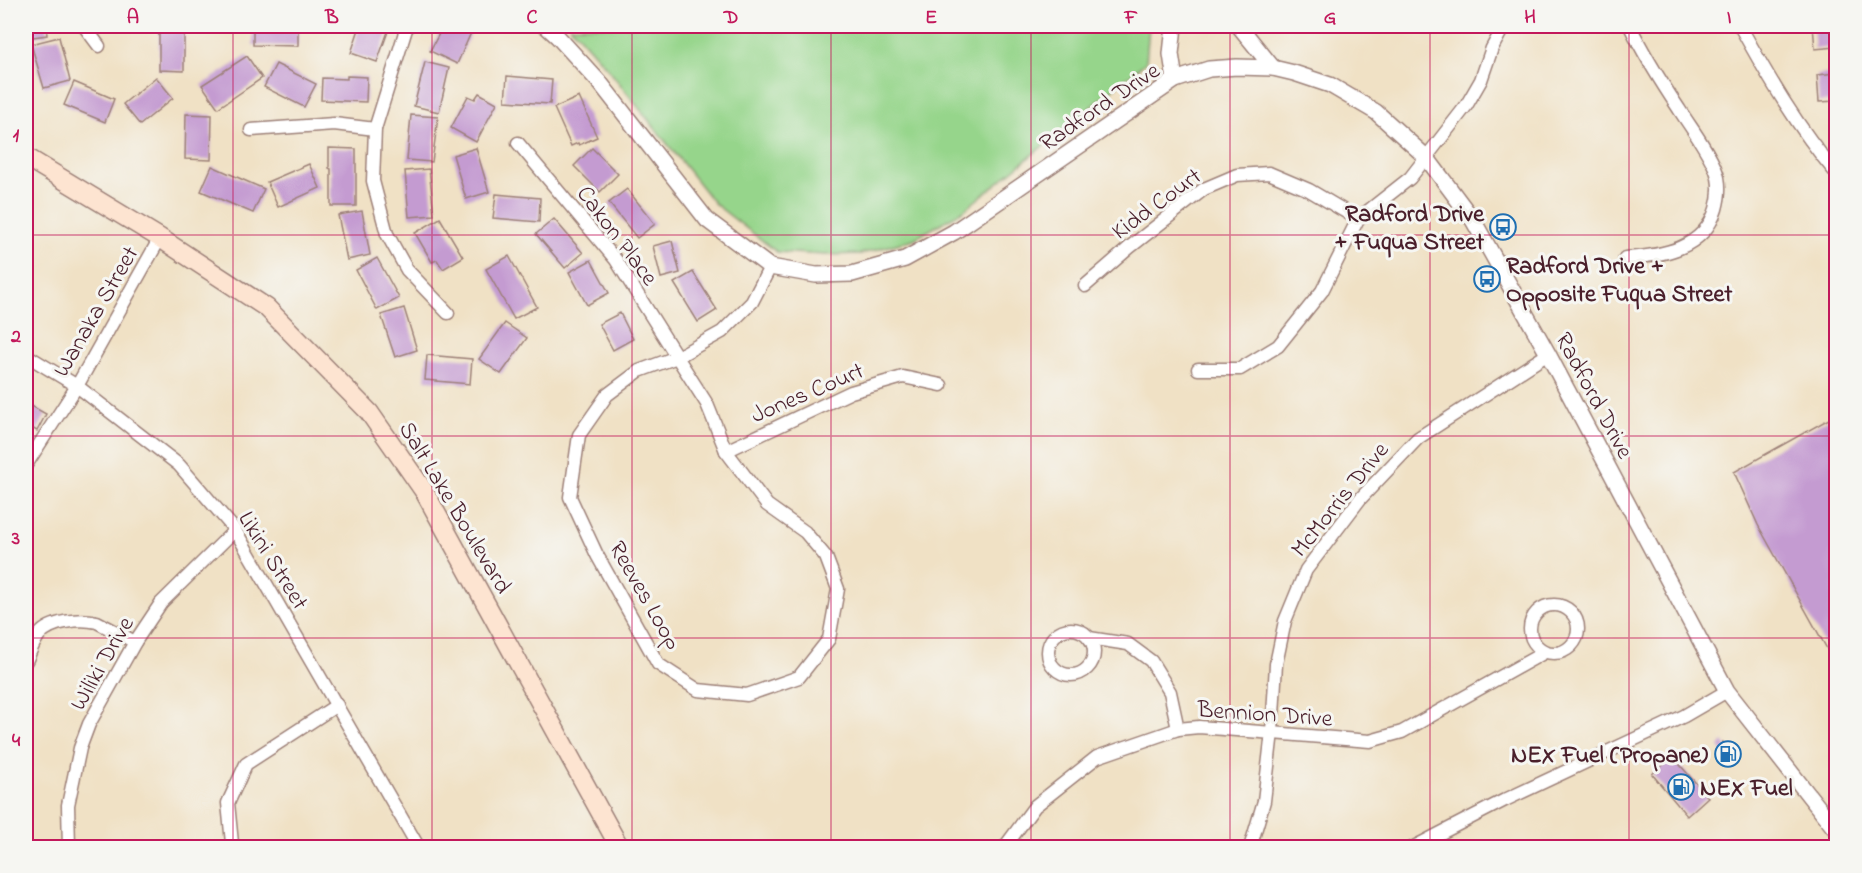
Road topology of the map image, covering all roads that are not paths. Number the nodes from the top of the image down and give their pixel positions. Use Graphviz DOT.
graph roads {
  1 [pos="84,26"];
  2 [pos="406,26"];
  3 [pos="546,26"];
  4 [pos="1173,26"];
  5 [pos="1239,26"];
  6 [pos="1504,26"];
  7 [pos="1630,26"];
  8 [pos="1740,26"];
  9 [pos="99,46"];
  10 [pos="1273,68"];
  11 [pos="1174,80"];
  12 [pos="375,129"];
  13 [pos="250,130"];
  14 [pos="518,143"];
  15 [pos="26,157"];
  16 [pos="1426,157"];
  17 [pos="1836,173"];
  18 [pos="1358,219"];
  19 [pos="160,238"];
  20 [pos="1625,258"];
  21 [pos="770,267"];
  22 [pos="1085,286"];
  23 [pos="448,313"];
  24 [pos="1548,354"];
  25 [pos="26,355"];
  26 [pos="677,357"];
  27 [pos="1198,369"];
  28 [pos="941,385"];
  29 [pos="77,386"];
  30 [pos="726,451"];
  31 [pos="26,465"];
  32 [pos="234,530"];
  33 [pos="1089,638"];
  34 [pos="135,642"];
  35 [pos="1545,652"];
  36 [pos="26,661"];
  37 [pos="1727,692"];
  38 [pos="336,705"];
  39 [pos="1178,729"];
  40 [pos="1272,732"];
  41 [pos="1836,830"];
  42 [pos="69,848"];
  43 [pos="235,848"];
  44 [pos="419,848"];
  45 [pos="620,848"];
  46 [pos="1004,848"];
  47 [pos="1250,848"];
  48 [pos="1412,848"];
  1 -- 9 [label="street"];
  2 -- 12 [label="street"];
  3 -- 21 [label="street, Radford Drive"];
  4 -- 11 [label="street"];
  5 -- 10 [label="street"];
  6 -- 16 [label="street"];
  7 -- 20 [label="street"];
  8 -- 17 [label="street"];
  10 -- 11 [label="street, Radford Drive"];
  10 -- 16 [label="street, Radford Drive"];
  11 -- 21 [label="street, Radford Drive"];
  12 -- 13 [label="street"];
  12 -- 23 [label="street"];
  14 -- 26 [label="street, Cakon Place"];
  15 -- 19 [label="main road, Salt Lake Boulevard"];
  16 -- 18 [label="street"];
  16 -- 24 [label="street, Radford Drive"];
  18 -- 22 [label="street, Kidd Court"];
  18 -- 27 [label="street"];
  19 -- 29 [label="street, Wanaka Street"];
  19 -- 45 [label="main road, Salt Lake Boulevard"];
  21 -- 26 [label="street, Reeves Loop"];
  24 -- 37 [label="street, Radford Drive"];
  24 -- 40 [label="street, McMorris Drive"];
  25 -- 29 [label="street, Likini Street"];
  26 -- 30 [label="street, Reeves Loop"];
  26 -- 30 [label="street, Reeves Loop"];
  28 -- 30 [label="street, Jones Court"];
  29 -- 31 [label="street, Wanaka Street"];
  29 -- 32 [label="street, Likini Street"];
  32 -- 34 [label="street, Wiliki Drive"];
  32 -- 38 [label="street, Likini Street"];
  33 -- 39 [label="street"];
  34 -- 36 [label="street"];
  34 -- 42 [label="street, Wiliki Drive"];
  35 -- 35 [label="street"];
  35 -- 40 [label="street, Bennion Drive"];
  37 -- 41 [label="street, Radford Drive"];
  37 -- 48 [label="street"];
  38 -- 43 [label="street"];
  38 -- 44 [label="street, Likini Street"];
  39 -- 40 [label="street, Bennion Drive"];
  39 -- 46 [label="street, Bennion Drive"];
  40 -- 47 [label="street, McMorris Drive"];
}
